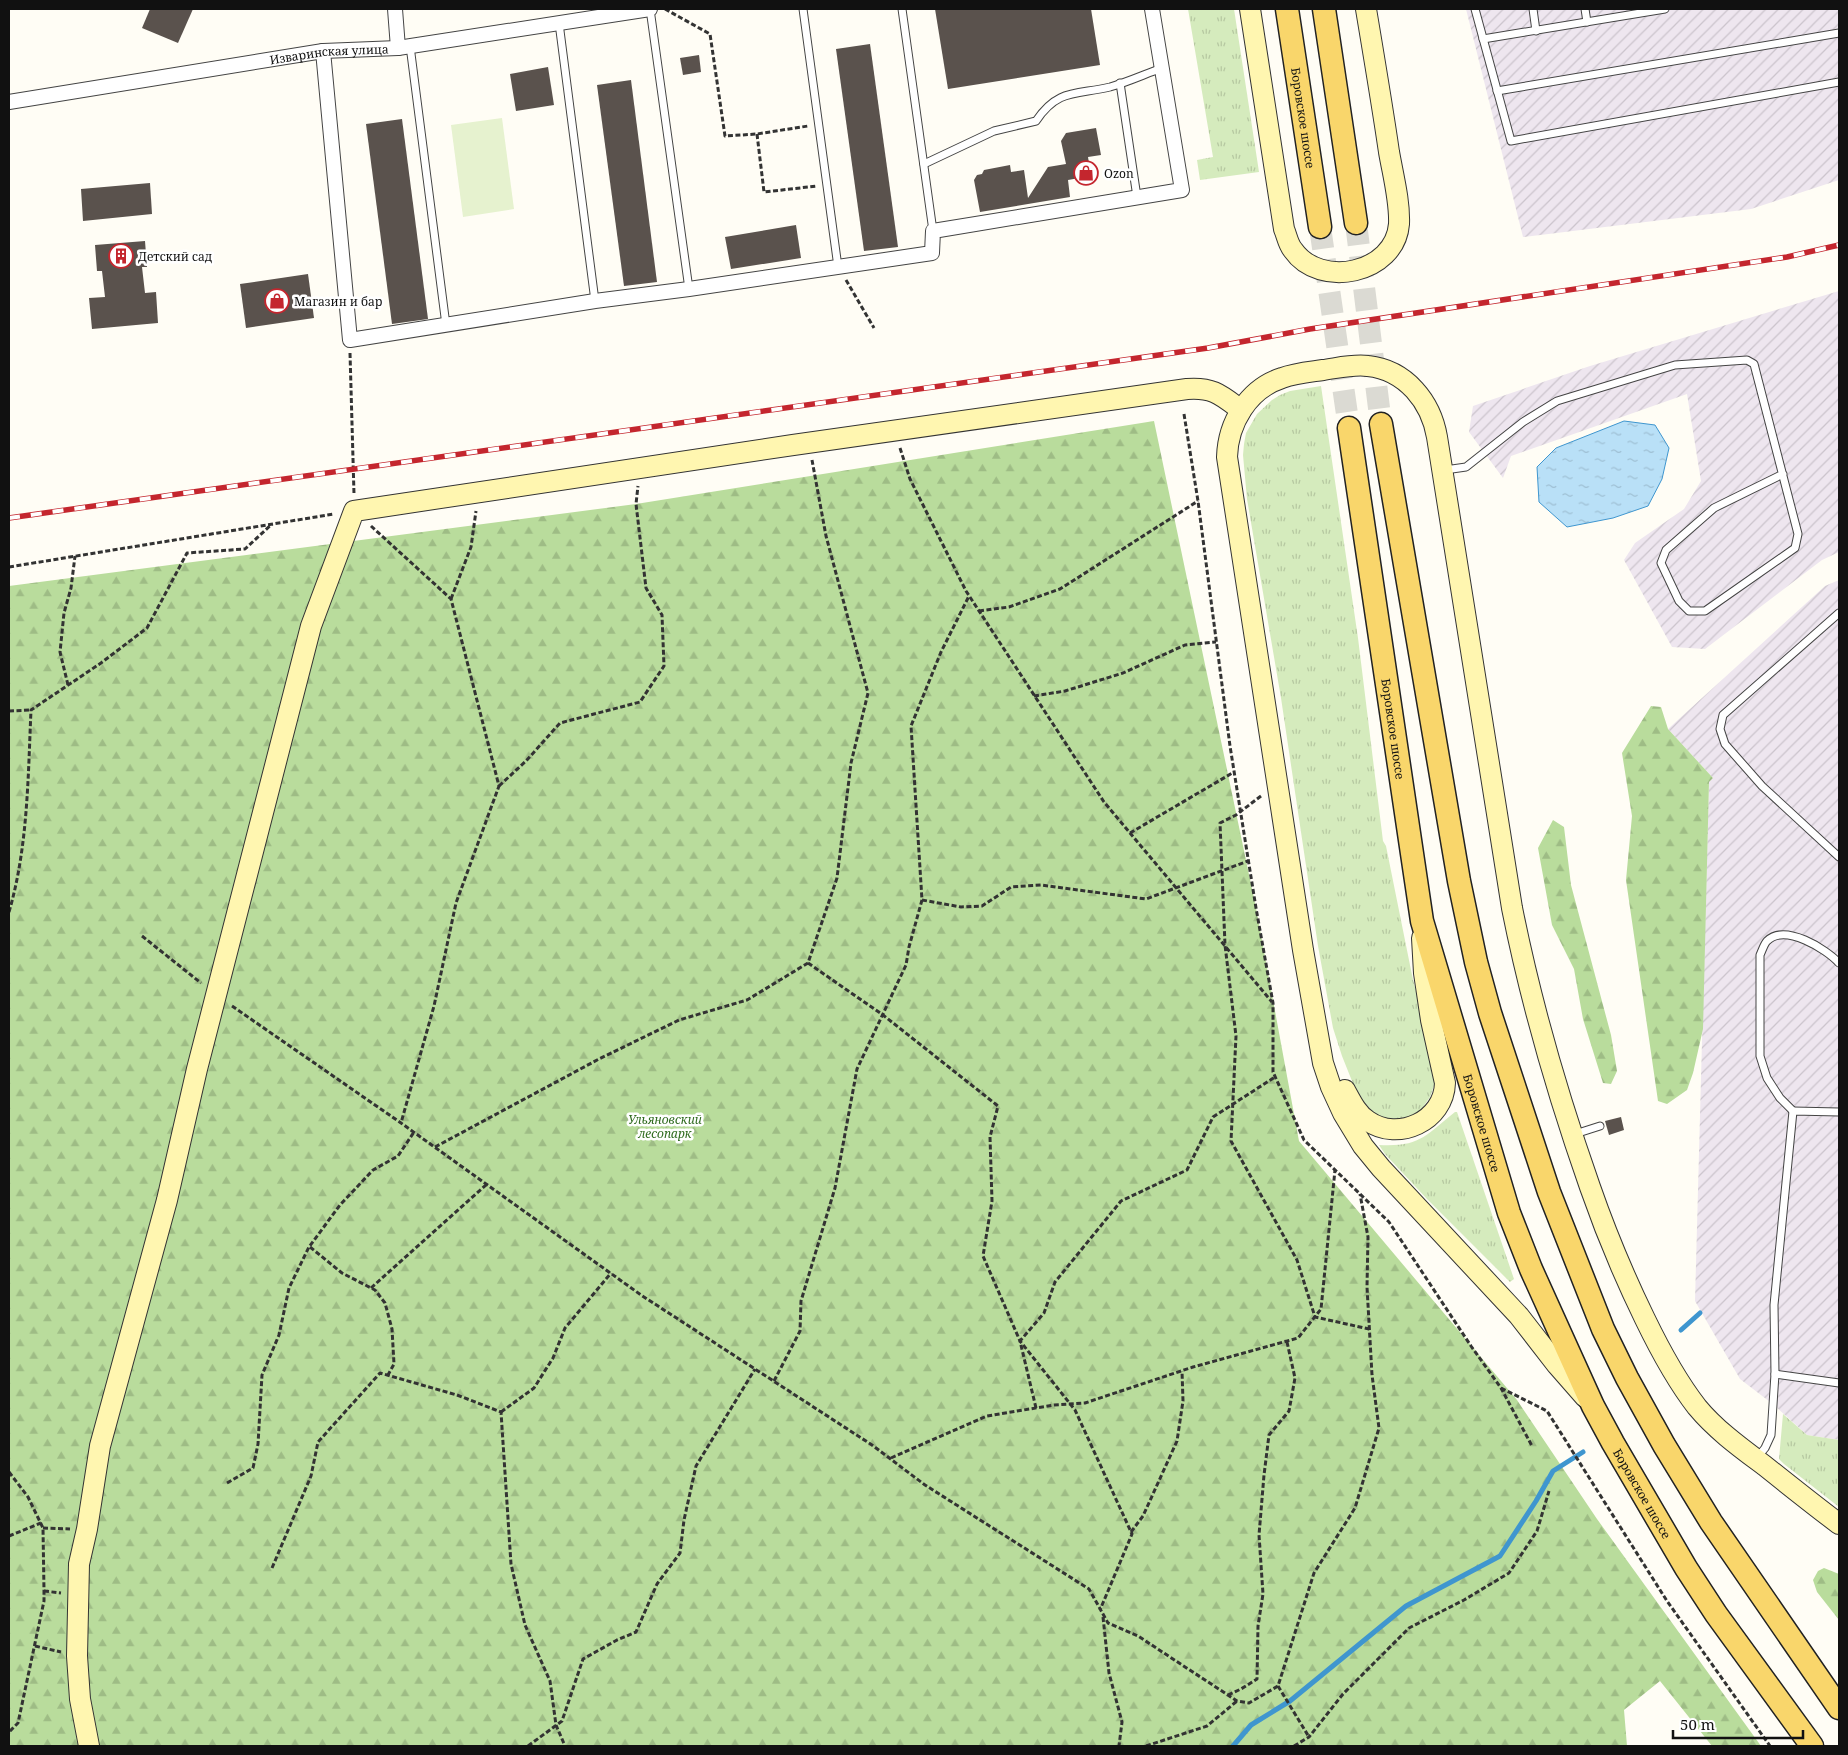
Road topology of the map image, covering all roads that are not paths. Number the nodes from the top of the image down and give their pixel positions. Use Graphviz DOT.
graph roads {
  1 [pos="394,9"];
  2 [pos="650,9"];
  3 [pos="803,9"];
  4 [pos="902,9"];
  5 [pos="1152,9"];
  6 [pos="1250,9"];
  7 [pos="1287,9"];
  8 [pos="1324,9"];
  9 [pos="1366,9"];
  10 [pos="1475,9"];
  11 [pos="1533,9"];
  12 [pos="1585,9"];
  13 [pos="1665,9"];
  14 [pos="1640,11"];
  15 [pos="1586,22"];
  16 [pos="559,23"];
  17 [pos="1536,31"];
  18 [pos="1839,33"];
  19 [pos="1483,39"];
  20 [pos="404,47"];
  21 [pos="323,51"];
  22 [pos="1162,68"];
  23 [pos="1839,82"];
  24 [pos="1120,83"];
  25 [pos="1497,91"];
  26 [pos="9,102"];
  27 [pos="924,164"];
  28 [pos="1137,197"];
  29 [pos="1356,223"];
  30 [pos="1320,227"];
  31 [pos="933,231"];
  32 [pos="838,267"];
  33 [pos="689,289"];
  34 [pos="595,301"];
  35 [pos="446,325"];
  36 [pos="1241,410"];
  37 [pos="1381,424"];
  38 [pos="1349,428"];
  39 [pos="1442,471"];
  40 [pos="1782,474"];
  41 [pos="1839,613"];
  42 [pos="1839,857"];
  43 [pos="1422,920"];
  44 [pos="1839,963"];
  45 [pos="1319,1038"];
  46 [pos="1794,1111"];
  47 [pos="1839,1112"];
  48 [pos="1600,1126"];
  49 [pos="1572,1135"];
  50 [pos="1775,1374"];
  51 [pos="1839,1383"];
  52 [pos="1593,1406"];
  53 [pos="1756,1460"];
  54 [pos="1839,1524"];
  55 [pos="1839,1708"];
  56 [pos="89,1746"];
  57 [pos="1812,1746"];
  1 -- 20 [label="street"];
  2 -- 16 [label="street, Изваринская улица"];
  2 -- 33 [label="lane"];
  3 -- 32 [label="lane"];
  4 -- 27 [label="lane"];
  5 -- 22 [label="street"];
  6 -- 9 [label="street"];
  7 -- 30 [label="main road, Боровское шоссе"];
  8 -- 29 [label="main road"];
  10 -- 19 [label="lane"];
  11 -- 17 [label="lane"];
  12 -- 15 [label="lane"];
  13 -- 14 [label="lane"];
  14 -- 15 [label="lane"];
  15 -- 17 [label="lane"];
  16 -- 20 [label="street, Изваринская улица"];
  16 -- 34 [label="lane"];
  17 -- 19 [label="lane"];
  18 -- 25 [label="lane"];
  19 -- 25 [label="lane"];
  20 -- 21 [label="street, Изваринская улица"];
  20 -- 35 [label="lane"];
  21 -- 26 [label="street, Изваринская улица"];
  21 -- 35 [label="street"];
  22 -- 24 [label="lane"];
  22 -- 28 [label="street"];
  23 -- 25 [label="lane"];
  24 -- 27 [label="lane"];
  24 -- 28 [label="lane"];
  27 -- 31 [label="lane"];
  28 -- 31 [label="street"];
  31 -- 32 [label="street"];
  32 -- 33 [label="street"];
  33 -- 34 [label="street"];
  34 -- 35 [label="street"];
  36 -- 39 [label="street"];
  36 -- 45 [label="street"];
  36 -- 56 [label="street"];
  37 -- 55 [label="main road"];
  38 -- 43 [label="main road, Боровское шоссе"];
  39 -- 40 [label="lane"];
  39 -- 49 [label="street"];
  40 -- 40 [label="lane"];
  41 -- 42 [label="lane"];
  43 -- 45 [label="street"];
  43 -- 52 [label="main road, Боровское шоссе"];
  44 -- 46 [label="lane"];
  45 -- 52 [label="street"];
  46 -- 47 [label="lane"];
  46 -- 50 [label="lane"];
  48 -- 49 [label="lane"];
  49 -- 53 [label="street"];
  50 -- 51 [label="lane"];
  50 -- 53 [label="lane"];
  52 -- 57 [label="main road, Боровское шоссе"];
  53 -- 54 [label="street"];
}
